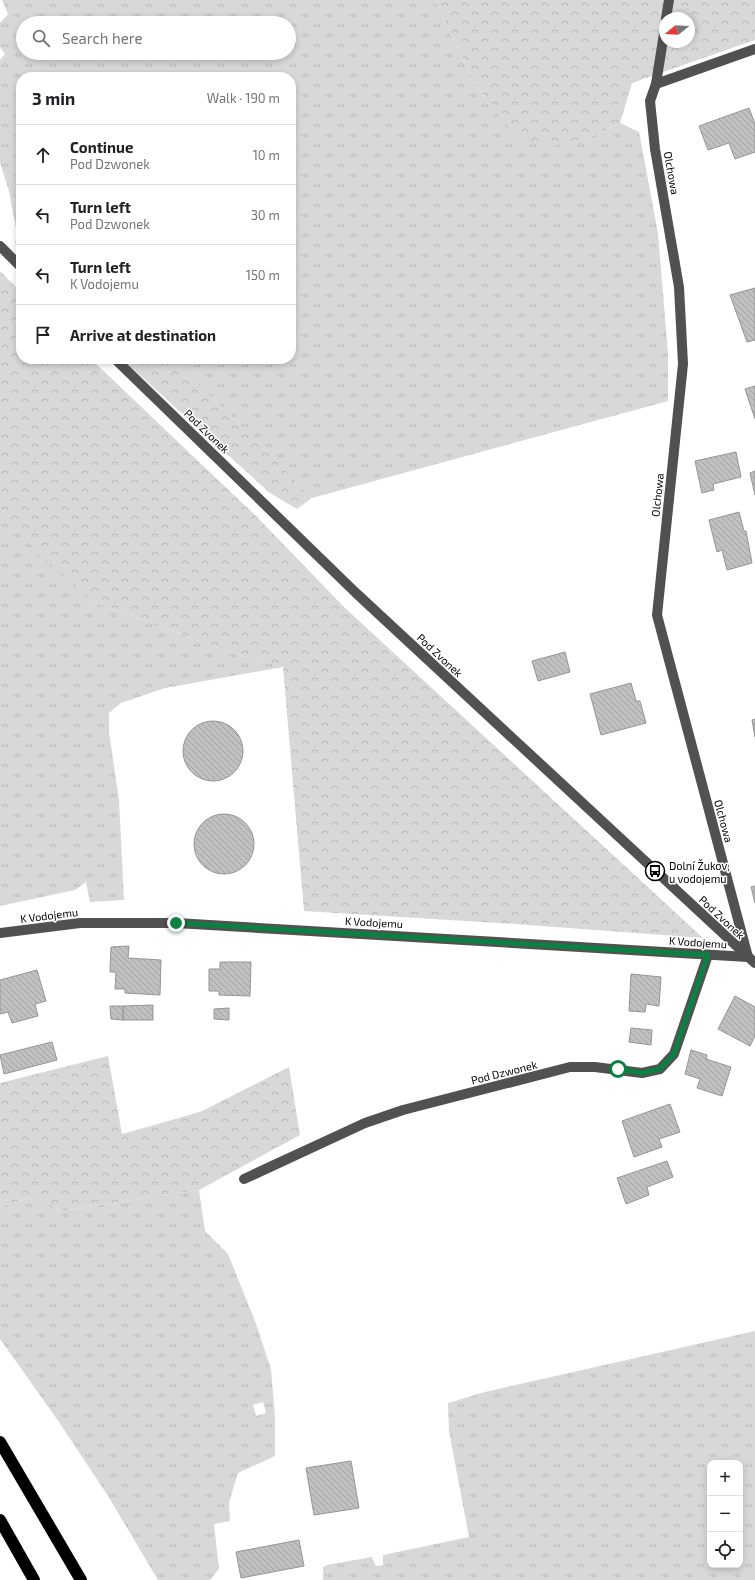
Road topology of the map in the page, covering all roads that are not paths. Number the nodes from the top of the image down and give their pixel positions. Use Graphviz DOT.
graph roads {
  1 [pos="669,0"];
  2 [pos="667,12"];
  3 [pos="662,48"];
  4 [pos="755,49"];
  5 [pos="656,84"];
  6 [pos="0,246"];
  7 [pos="16,262"];
  8 [pos="120,364"];
  9 [pos="0,933"];
  10 [pos="708,955"];
  11 [pos="751,960"];
  12 [pos="244,1179"];
  13 [pos="0,1442"];
  14 [pos="0,1520"];
  15 [pos="34,1580"];
  16 [pos="81,1580"];
  1 -- 2 [label="street"];
  3 -- 5 [label="street, Olchowa"];
  4 -- 5 [label="street"];
  5 -- 11 [label="street, Olchowa"];
  6 -- 7 [label="street"];
  8 -- 11 [label="street, Pod Zvonek"];
  9 -- 10 [label="street, K Vodojemu"];
  10 -- 11 [label="street, K Vodojemu"];
  10 -- 12 [label="street, Pod Dzwonek"];
  13 -- 16 [label="highway"];
  14 -- 15 [label="highway"];
}
